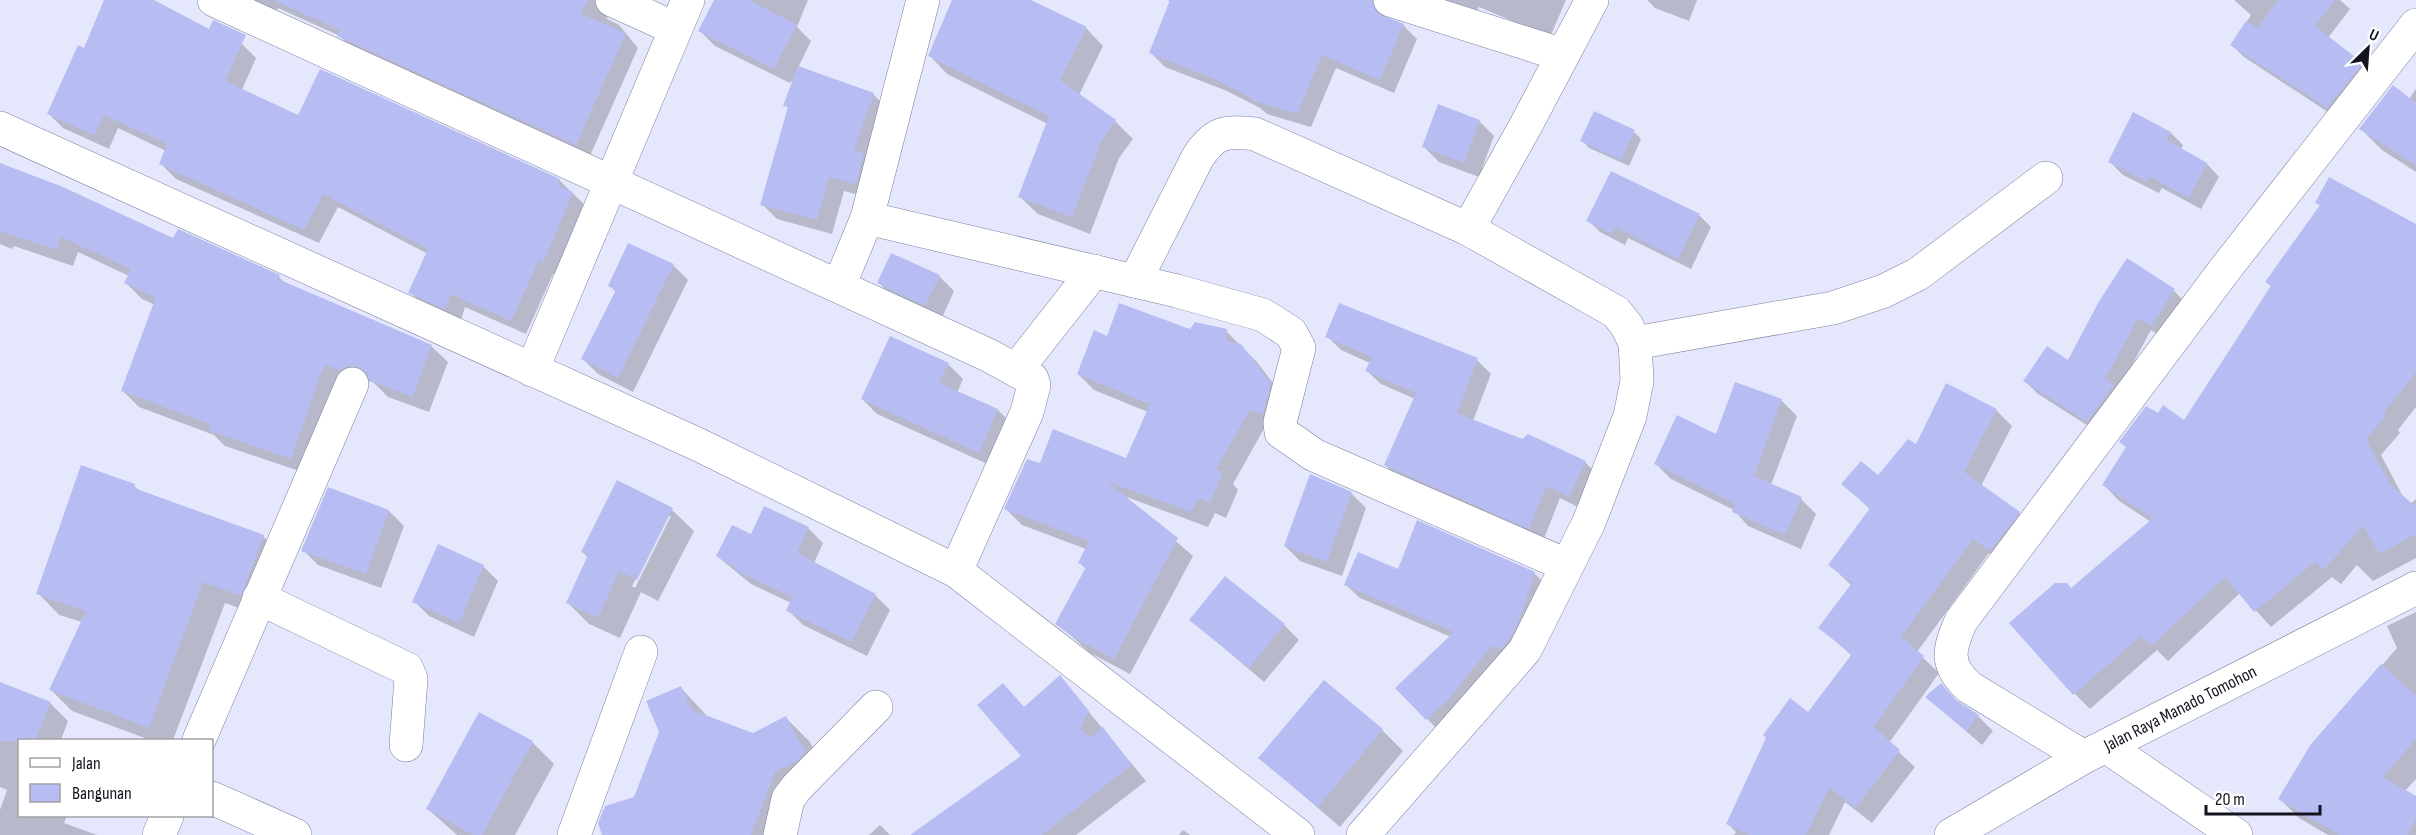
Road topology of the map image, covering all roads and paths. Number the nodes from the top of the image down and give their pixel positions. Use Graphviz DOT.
graph roads {
  1 [pos="214,0"];
  2 [pos="612,0"];
  3 [pos="923,0"];
  4 [pos="1390,0"];
  5 [pos="1592,0"];
  6 [pos="681,14"];
  7 [pos="2416,25"];
  8 [pos="1563,55"];
  9 [pos="0,128"];
  10 [pos="2046,178"];
  11 [pos="611,180"];
  12 [pos="867,218"];
  13 [pos="1468,229"];
  14 [pos="1094,271"];
  15 [pos="1136,281"];
  16 [pos="839,286"];
  17 [pos="1635,343"];
  18 [pos="1017,369"];
  19 [pos="532,370"];
  20 [pos="352,384"];
  21 [pos="1566,565"];
  22 [pos="956,571"];
  23 [pos="2416,588"];
  24 [pos="259,598"];
  25 [pos="641,652"];
  26 [pos="876,707"];
  27 [pos="200,739"];
  28 [pos="406,745"];
  29 [pos="2095,752"];
  30 [pos="213,798"];
  31 [pos="167,817"];
  32 [pos="159,835"];
  33 [pos="295,835"];
  34 [pos="573,835"];
  35 [pos="780,835"];
  36 [pos="1298,835"];
  37 [pos="1363,835"];
  38 [pos="1951,835"];
  39 [pos="2236,835"];
  1 -- 11 [label="main road"];
  2 -- 6 [label="main road"];
  3 -- 12 [label="main road"];
  4 -- 8 [label="main road"];
  5 -- 8 [label="main road"];
  6 -- 11 [label="main road"];
  7 -- 29 [label="main road"];
  8 -- 13 [label="main road"];
  9 -- 19 [label="main road"];
  10 -- 17 [label="main road"];
  11 -- 16 [label="main road"];
  11 -- 19 [label="main road"];
  12 -- 14 [label="main road"];
  12 -- 16 [label="main road"];
  13 -- 15 [label="main road"];
  13 -- 17 [label="main road"];
  14 -- 15 [label="main road"];
  14 -- 18 [label="main road"];
  15 -- 21 [label="main road"];
  16 -- 18 [label="main road"];
  17 -- 21 [label="main road"];
  18 -- 22 [label="main road"];
  19 -- 22 [label="main road"];
  20 -- 24 [label="main road"];
  21 -- 37 [label="main road"];
  22 -- 36 [label="main road"];
  23 -- 29 [label="main road, Jalan Raya Manado Tomohon"];
  24 -- 27 [label="main road"];
  24 -- 28 [label="main road"];
  25 -- 34 [label="main road"];
  26 -- 35 [label="main road"];
  29 -- 38 [label="main road, Jalan Raya Manado Tomohon"];
  29 -- 39 [label="main road"];
  30 -- 33 [label="main road"];
  31 -- 32 [label="main road"];
}
